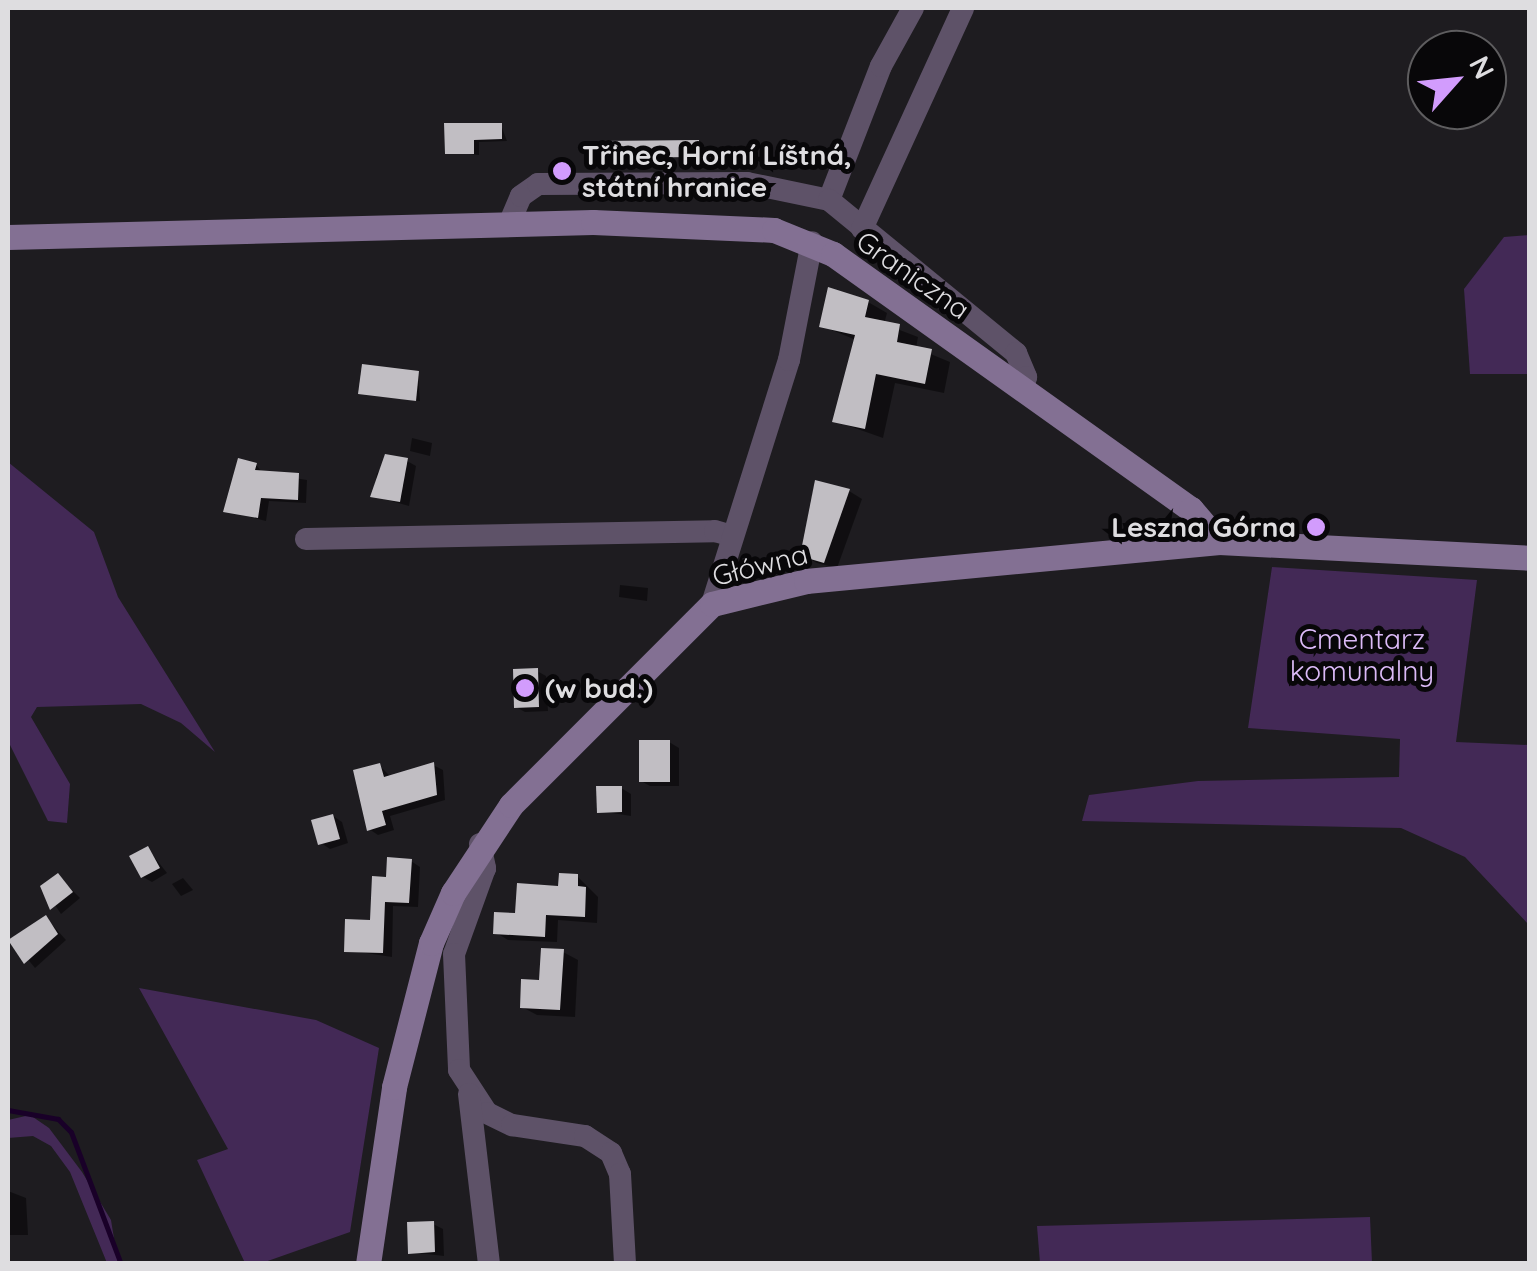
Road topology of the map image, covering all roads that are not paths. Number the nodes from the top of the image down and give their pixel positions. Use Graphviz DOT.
graph roads {
  1 [pos="913,8"];
  2 [pos="964,8"];
  3 [pos="707,184"];
  4 [pos="829,200"];
  5 [pos="509,224"];
  6 [pos="708,226"];
  7 [pos="862,229"];
  8 [pos="8,238"];
  9 [pos="812,242"];
  10 [pos="1023,390"];
  11 [pos="732,536"];
  12 [pos="306,539"];
  13 [pos="1219,542"];
  14 [pos="1530,558"];
  15 [pos="712,604"];
  16 [pos="480,844"];
  17 [pos="469,1094"];
  18 [pos="368,1264"];
  19 [pos="489,1264"];
  20 [pos="625,1264"];
  1 -- 4 [label="street"];
  2 -- 7 [label="street"];
  3 -- 4 [label="street"];
  3 -- 5 [label="street"];
  3 -- 6 [label="street"];
  4 -- 7 [label="street"];
  5 -- 6 [label="street"];
  5 -- 8 [label="street"];
  6 -- 9 [label="street"];
  7 -- 10 [label="street"];
  9 -- 10 [label="street, Graniczna"];
  9 -- 11 [label="street, Graniczna"];
  10 -- 13 [label="street, Graniczna"];
  11 -- 12 [label="street"];
  11 -- 15 [label="street, Graniczna"];
  13 -- 14 [label="street, Główna"];
  13 -- 15 [label="street, Główna"];
  15 -- 16 [label="street, Główna"];
  16 -- 17 [label="street"];
  16 -- 18 [label="street, Główna"];
  17 -- 19 [label="street"];
  17 -- 20 [label="street"];
}
